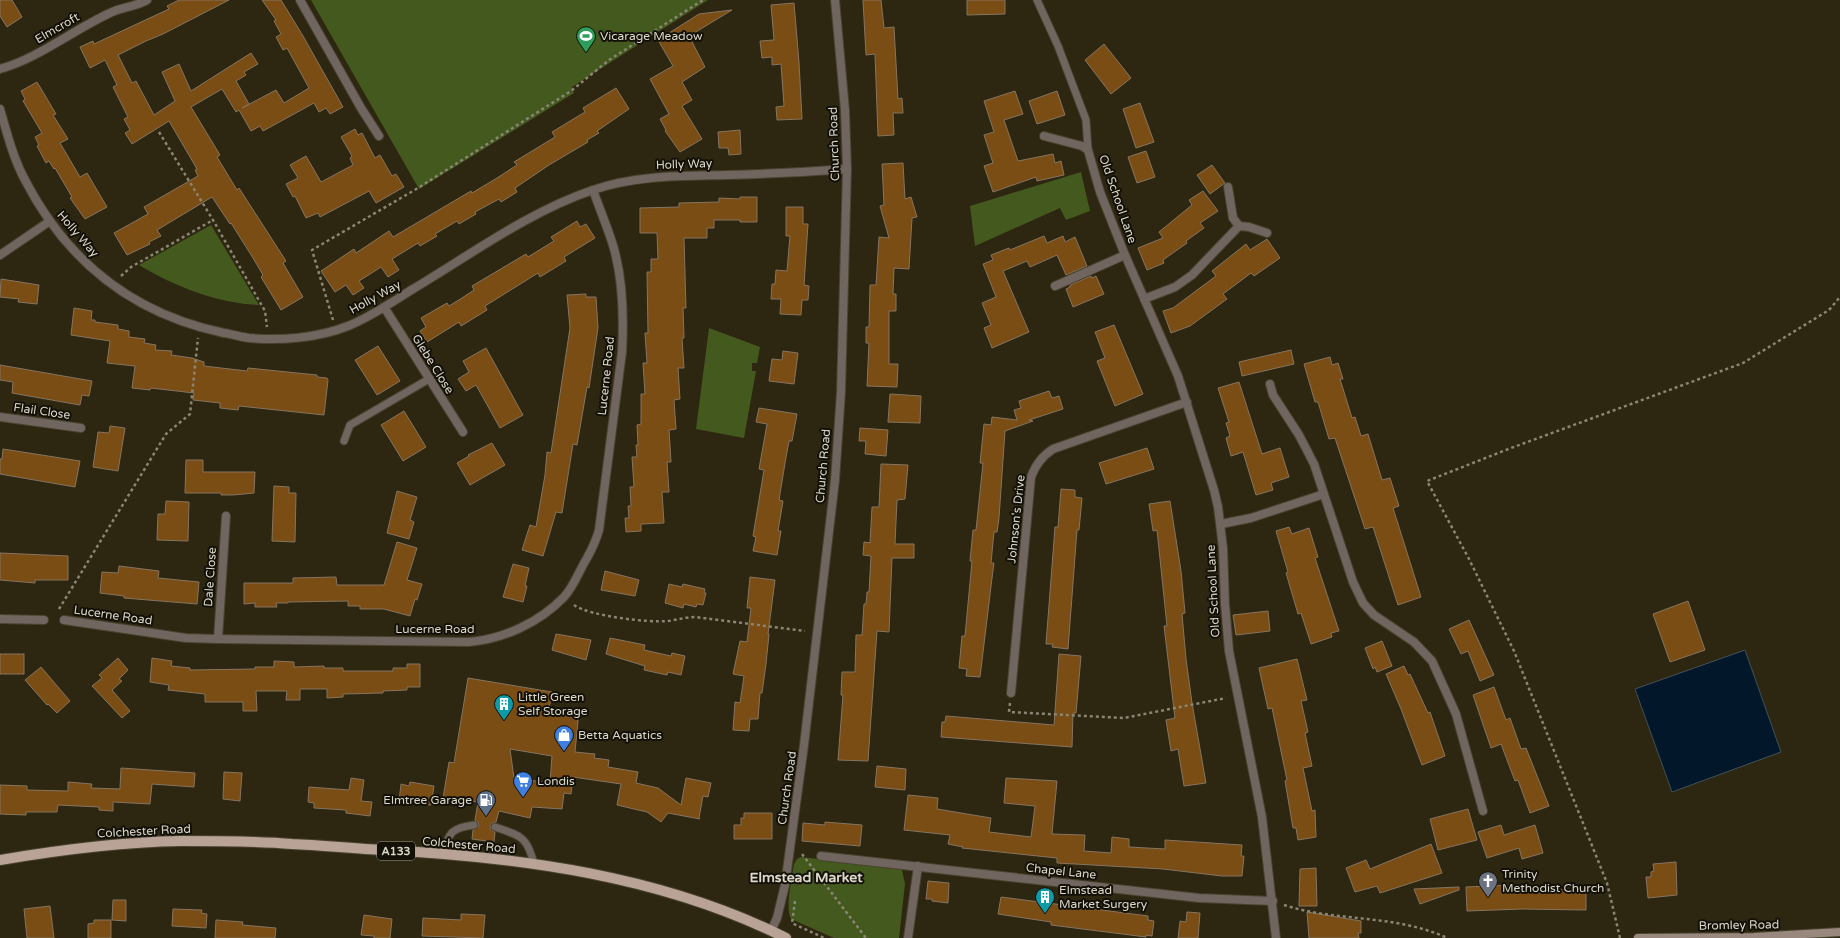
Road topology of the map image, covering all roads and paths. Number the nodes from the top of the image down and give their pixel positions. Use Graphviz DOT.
graph roads {
  1 [pos="147,0"];
  2 [pos="300,0"];
  3 [pos="703,0"];
  4 [pos="835,0"];
  5 [pos="1037,0"];
  6 [pos="0,69"];
  7 [pos="0,109"];
  8 [pos="159,132"];
  9 [pos="379,136"];
  10 [pos="1044,136"];
  11 [pos="1088,150"];
  12 [pos="847,169"];
  13 [pos="1228,187"];
  14 [pos="592,190"];
  15 [pos="213,220"];
  16 [pos="50,221"];
  17 [pos="1239,226"];
  18 [pos="1267,233"];
  19 [pos="0,255"];
  20 [pos="1125,255"];
  21 [pos="112,284"];
  22 [pos="1055,286"];
  23 [pos="1840,297"];
  24 [pos="1144,299"];
  25 [pos="384,307"];
  26 [pos="199,327"];
  27 [pos="335,330"];
  28 [pos="267,338"];
  29 [pos="429,379"];
  30 [pos="1270,384"];
  31 [pos="1186,402"];
  32 [pos="0,417"];
  33 [pos="81,428"];
  34 [pos="463,432"];
  35 [pos="344,441"];
  36 [pos="1324,494"];
  37 [pos="226,516"];
  38 [pos="1221,524"];
  39 [pos="564,597"];
  40 [pos="57,613"];
  41 [pos="0,619"];
  42 [pos="44,620"];
  43 [pos="64,620"];
  44 [pos="816,632"];
  45 [pos="218,640"];
  46 [pos="1011,693"];
  47 [pos="1237,696"];
  48 [pos="1483,811"];
  49 [pos="474,825"];
  50 [pos="495,828"];
  51 [pos="790,851"];
  52 [pos="802,853"];
  53 [pos="443,855"];
  54 [pos="821,856"];
  55 [pos="0,860"];
  56 [pos="801,860"];
  57 [pos="534,864"];
  58 [pos="918,866"];
  59 [pos="796,899"];
  60 [pos="1273,901"];
  61 [pos="771,930"];
  62 [pos="1840,932"];
  63 [pos="783,937"];
  64 [pos="824,938"];
  65 [pos="866,938"];
  66 [pos="908,938"];
  67 [pos="1276,938"];
  68 [pos="1447,938"];
  69 [pos="1620,938"];
  70 [pos="1638,938"];
  1 -- 6 [label="street, Elmcroft"];
  2 -- 9 [label="street"];
  3 -- 27 [label="path"];
  4 -- 12 [label="street, Church Road"];
  5 -- 11 [label="lane"];
  7 -- 16 [label="street, Holly Way"];
  8 -- 15 [label="path"];
  10 -- 11 [label="street, Old School Lane"];
  11 -- 20 [label="street, Old School Lane"];
  12 -- 14 [label="street, Holly Way"];
  12 -- 44 [label="street, Church Road"];
  13 -- 17 [label="street"];
  14 -- 25 [label="street, Holly Way"];
  14 -- 39 [label="street, Lucerne Road"];
  15 -- 21 [label="path"];
  15 -- 28 [label="path"];
  16 -- 19 [label="street"];
  16 -- 21 [label="street, Holly Way"];
  17 -- 18 [label="street"];
  17 -- 24 [label="street"];
  20 -- 22 [label="street, Old School Lane"];
  20 -- 24 [label="street, Old School Lane"];
  21 -- 26 [label="street, Holly Way"];
  23 -- 69 [label="path"];
  24 -- 31 [label="street, Old School Lane"];
  25 -- 27 [label="street, Holly Way"];
  25 -- 29 [label="street, Glebe Close"];
  26 -- 28 [label="street, Holly Way"];
  26 -- 40 [label="path"];
  27 -- 28 [label="street, Holly Way"];
  29 -- 34 [label="street, Glebe Close"];
  29 -- 35 [label="lane"];
  30 -- 36 [label="street"];
  31 -- 38 [label="street, Old School Lane"];
  31 -- 46 [label="street, Johnson's Drive"];
  32 -- 33 [label="street, Flail Close"];
  36 -- 38 [label="street"];
  36 -- 48 [label="street"];
  37 -- 45 [label="street, Dale Close"];
  38 -- 47 [label="street, Old School Lane"];
  39 -- 44 [label="path"];
  39 -- 45 [label="street, Lucerne Road"];
  41 -- 42 [label="street"];
  43 -- 45 [label="street, Lucerne Road"];
  44 -- 51 [label="street, Church Road"];
  46 -- 47 [label="path"];
  47 -- 60 [label="street, Old School Lane"];
  49 -- 53 [label="lane"];
  50 -- 57 [label="lane"];
  51 -- 52 [label="path"];
  51 -- 61 [label="street, Church Road"];
  52 -- 54 [label="path"];
  52 -- 56 [label="path"];
  52 -- 65 [label="path"];
  53 -- 55 [label="main road, Colchester Road / A133"];
  53 -- 57 [label="main road, Colchester Road / A133"];
  54 -- 58 [label="street, Chapel Lane"];
  57 -- 61 [label="main road, Colchester Road / A133"];
  58 -- 60 [label="street, Chapel Lane"];
  58 -- 66 [label="street"];
  59 -- 64 [label="path"];
  60 -- 67 [label="street, Old School Lane"];
  60 -- 68 [label="path"];
  61 -- 63 [label="main road, Colchester Road / A133"];
  62 -- 70 [label="street, Bromley Road"];
}
